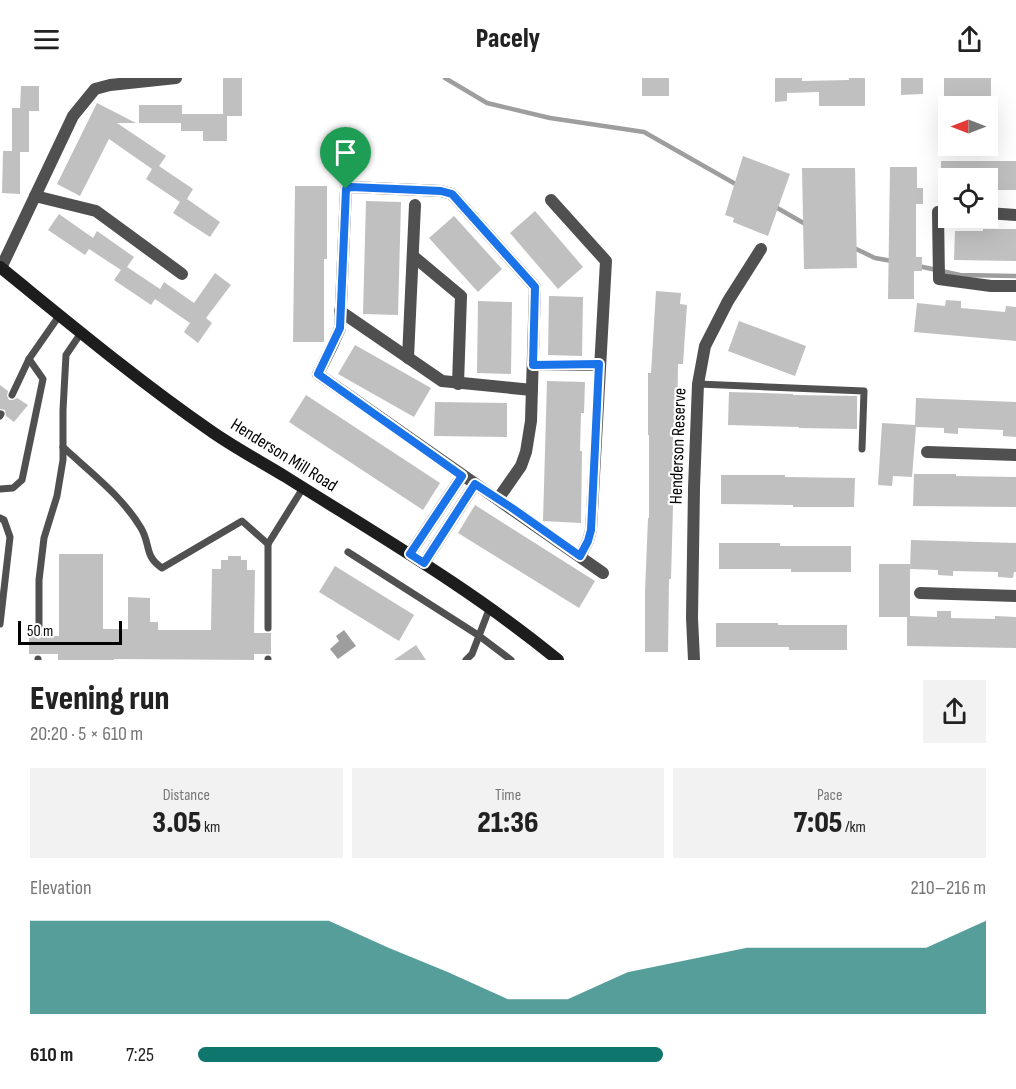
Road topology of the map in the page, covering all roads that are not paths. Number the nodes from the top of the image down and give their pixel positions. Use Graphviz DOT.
graph roads {
  1 [pos="176,78"];
  2 [pos="128,81"];
  3 [pos="35,196"];
  4 [pos="551,200"];
  5 [pos="415,205"];
  6 [pos="998,214"];
  7 [pos="1016,215"];
  8 [pos="938,228"];
  9 [pos="761,249"];
  10 [pos="413,256"];
  11 [pos="1,267"];
  12 [pos="182,274"];
  13 [pos="1016,286"];
  14 [pos="340,312"];
  15 [pos="59,316"];
  16 [pos="81,333"];
  17 [pos="408,358"];
  18 [pos="29,359"];
  19 [pos="599,364"];
  20 [pos="533,365"];
  21 [pos="458,384"];
  22 [pos="698,384"];
  23 [pos="532,390"];
  24 [pos="12,395"];
  25 [pos="63,447"];
  26 [pos="862,449"];
  27 [pos="927,452"];
  28 [pos="1016,455"];
  29 [pos="462,476"];
  30 [pos="475,484"];
  31 [pos="303,488"];
  32 [pos="0,489"];
  33 [pos="498,499"];
  34 [pos="0,518"];
  35 [pos="432,522"];
  36 [pos="445,530"];
  37 [pos="268,544"];
  38 [pos="348,552"];
  39 [pos="410,554"];
  40 [pos="580,556"];
  41 [pos="424,563"];
  42 [pos="603,573"];
  43 [pos="920,593"];
  44 [pos="1016,596"];
  45 [pos="490,608"];
  46 [pos="0,624"];
  47 [pos="268,628"];
  48 [pos="39,633"];
  49 [pos="478,635"];
  50 [pos="466,660"];
  51 [pos="511,660"];
  52 [pos="558,660"];
  53 [pos="694,660"];
  1 -- 2 [label="street"];
  2 -- 3 [label="street"];
  3 -- 11 [label="street"];
  3 -- 12 [label="street"];
  4 -- 19 [label="street"];
  5 -- 10 [label="street"];
  6 -- 7 [label="street"];
  8 -- 13 [label="street"];
  9 -- 22 [label="street, Henderson Reserve"];
  10 -- 17 [label="street"];
  10 -- 21 [label="street"];
  11 -- 15 [label="street, Henderson Mill Road"];
  14 -- 17 [label="street"];
  14 -- 20 [label="street"];
  14 -- 29 [label="street"];
  15 -- 16 [label="street, Henderson Mill Road"];
  15 -- 18 [label="lane"];
  16 -- 25 [label="lane"];
  16 -- 31 [label="street, Henderson Mill Road"];
  17 -- 21 [label="street"];
  18 -- 24 [label="lane"];
  18 -- 32 [label="lane"];
  19 -- 20 [label="street"];
  19 -- 40 [label="street"];
  20 -- 23 [label="street"];
  21 -- 23 [label="street"];
  22 -- 26 [label="lane"];
  22 -- 53 [label="street, Henderson Reserve"];
  23 -- 33 [label="street"];
  25 -- 37 [label="lane"];
  25 -- 48 [label="lane"];
  27 -- 28 [label="street"];
  29 -- 30 [label="street"];
  29 -- 35 [label="street"];
  30 -- 33 [label="street"];
  30 -- 36 [label="street"];
  31 -- 37 [label="lane"];
  31 -- 39 [label="street, Henderson Mill Road"];
  33 -- 40 [label="street"];
  34 -- 46 [label="lane"];
  35 -- 36 [label="street"];
  35 -- 39 [label="street"];
  36 -- 41 [label="street"];
  37 -- 47 [label="lane"];
  38 -- 49 [label="lane"];
  39 -- 41 [label="street, Henderson Mill Road"];
  40 -- 42 [label="street"];
  41 -- 45 [label="street, Henderson Mill Road"];
  43 -- 44 [label="street"];
  45 -- 49 [label="lane"];
  45 -- 52 [label="street, Henderson Mill Road"];
  49 -- 50 [label="lane"];
  49 -- 51 [label="lane"];
}
